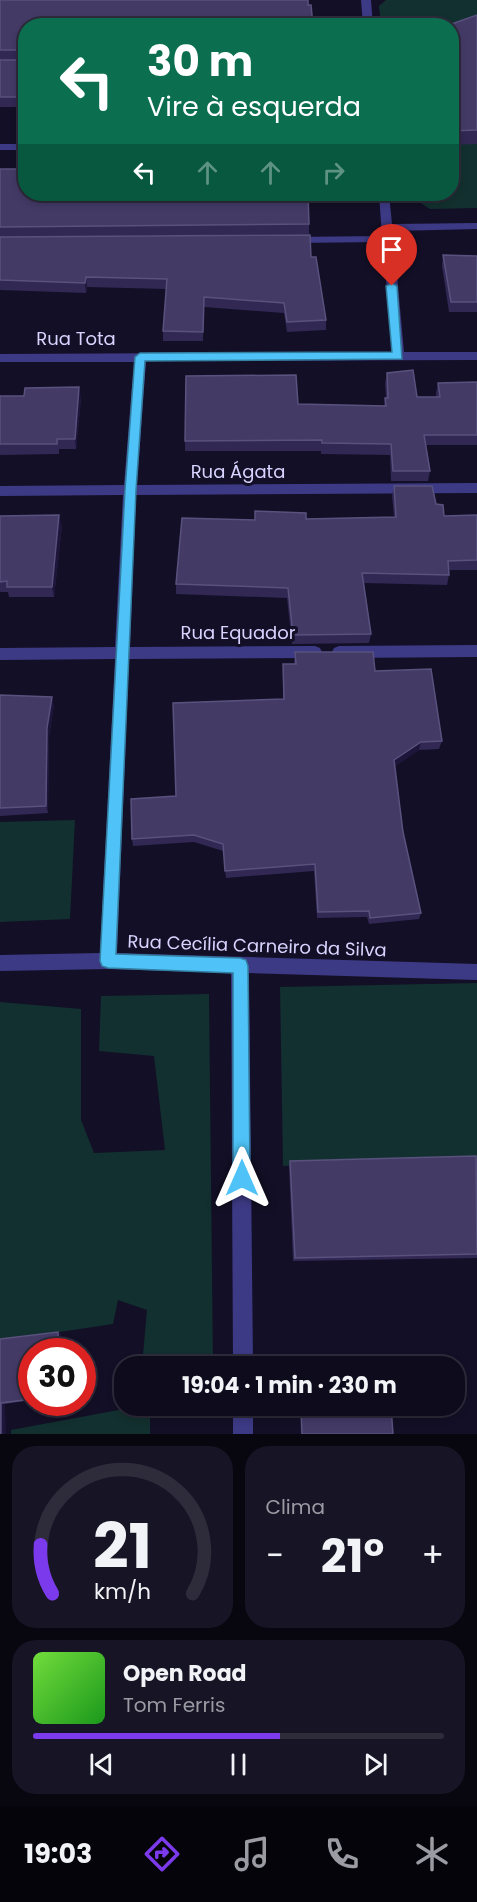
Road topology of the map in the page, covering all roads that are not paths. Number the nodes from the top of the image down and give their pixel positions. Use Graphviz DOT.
graph roads {
  1 [pos="366,0"];
  2 [pos="367,18"];
  3 [pos="0,147"];
  4 [pos="18,147"];
  5 [pos="385,201"];
  6 [pos="477,226"];
  7 [pos="387,233"];
  8 [pos="282,240"];
  9 [pos="398,356"];
  10 [pos="477,356"];
  11 [pos="140,357"];
  12 [pos="0,358"];
  13 [pos="477,488"];
  14 [pos="130,490"];
  15 [pos="0,491"];
  16 [pos="477,651"];
  17 [pos="0,654"];
  18 [pos="122,654"];
  19 [pos="108,961"];
  20 [pos="0,963"];
  21 [pos="240,966"];
  22 [pos="477,972"];
  23 [pos="243,1356"];
  24 [pos="243,1416"];
  25 [pos="243,1434"];
  1 -- 2 [label="street"];
  3 -- 4 [label="street"];
  5 -- 7 [label="street"];
  6 -- 7 [label="street"];
  7 -- 8 [label="street"];
  7 -- 9 [label="street"];
  9 -- 10 [label="street, Rua Tota"];
  9 -- 11 [label="street, Rua Tota"];
  11 -- 12 [label="street, Rua Tota"];
  11 -- 14 [label="street"];
  13 -- 14 [label="street, Rua Ágata"];
  14 -- 15 [label="street, Rua Ágata"];
  14 -- 18 [label="street"];
  16 -- 18 [label="street, Rua Equador"];
  17 -- 18 [label="street, Rua Equador"];
  18 -- 19 [label="street"];
  19 -- 20 [label="street, Rua Cecília Carneiro da Silva"];
  19 -- 21 [label="street, Rua Cecília Carneiro da Silva"];
  21 -- 22 [label="street, Rua Cecília Carneiro da Silva"];
  21 -- 23 [label="street"];
  24 -- 25 [label="street"];
}
